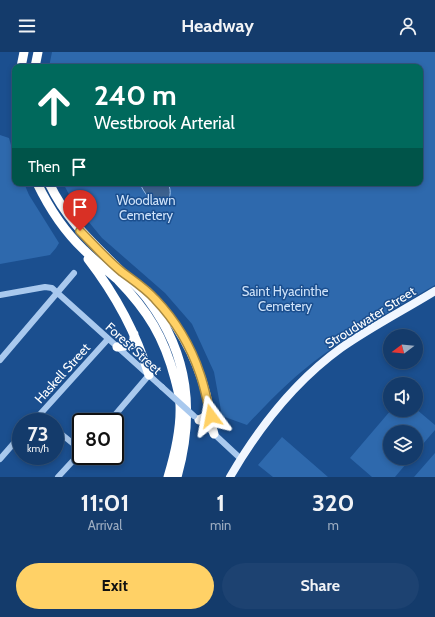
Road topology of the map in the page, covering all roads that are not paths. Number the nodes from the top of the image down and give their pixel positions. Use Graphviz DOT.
graph roads {
  1 [pos="24,52"];
  2 [pos="38,52"];
  3 [pos="22,64"];
  4 [pos="36,64"];
  5 [pos="39,186"];
  6 [pos="51,186"];
  7 [pos="84,250"];
  8 [pos="122,271"];
  9 [pos="74,273"];
  10 [pos="435,291"];
  11 [pos="57,292"];
  12 [pos="0,295"];
  13 [pos="134,334"];
  14 [pos="108,338"];
  15 [pos="117,347"];
  16 [pos="0,360"];
  17 [pos="149,375"];
  18 [pos="210,411"];
  19 [pos="41,413"];
  20 [pos="117,413"];
  21 [pos="197,418"];
  22 [pos="214,434"];
  23 [pos="64,437"];
  24 [pos="72,443"];
  25 [pos="12,445"];
  26 [pos="0,458"];
  27 [pos="241,459"];
  28 [pos="72,461"];
  29 [pos="58,477"];
  30 [pos="168,477"];
  31 [pos="177,477"];
  32 [pos="230,477"];
  1 -- 3 [label="highway"];
  2 -- 4 [label="highway"];
  5 -- 7 [label="highway"];
  6 -- 8 [label="highway"];
  7 -- 13 [label="highway"];
  7 -- 30 [label="highway"];
  8 -- 18 [label="highway"];
  8 -- 31 [label="highway"];
  9 -- 11 [label="street"];
  10 -- 27 [label="main road, Stroudwater Street"];
  11 -- 12 [label="street"];
  11 -- 14 [label="street, Forest Street"];
  11 -- 16 [label="street"];
  13 -- 15 [label="highway"];
  13 -- 17 [label="highway"];
  14 -- 15 [label="street, Forest Street"];
  14 -- 19 [label="street, Haskell Street"];
  15 -- 17 [label="street, Forest Street"];
  17 -- 20 [label="street"];
  17 -- 21 [label="street, Forest Street, bridge"];
  18 -- 21 [label="highway"];
  18 -- 22 [label="highway"];
  21 -- 22 [label="street, Forest Street"];
  22 -- 27 [label="street, Forest Street"];
  23 -- 24 [label="street"];
  25 -- 26 [label="street"];
  27 -- 32 [label="main road, Stroudwater Street"];
  28 -- 29 [label="street"];
}
